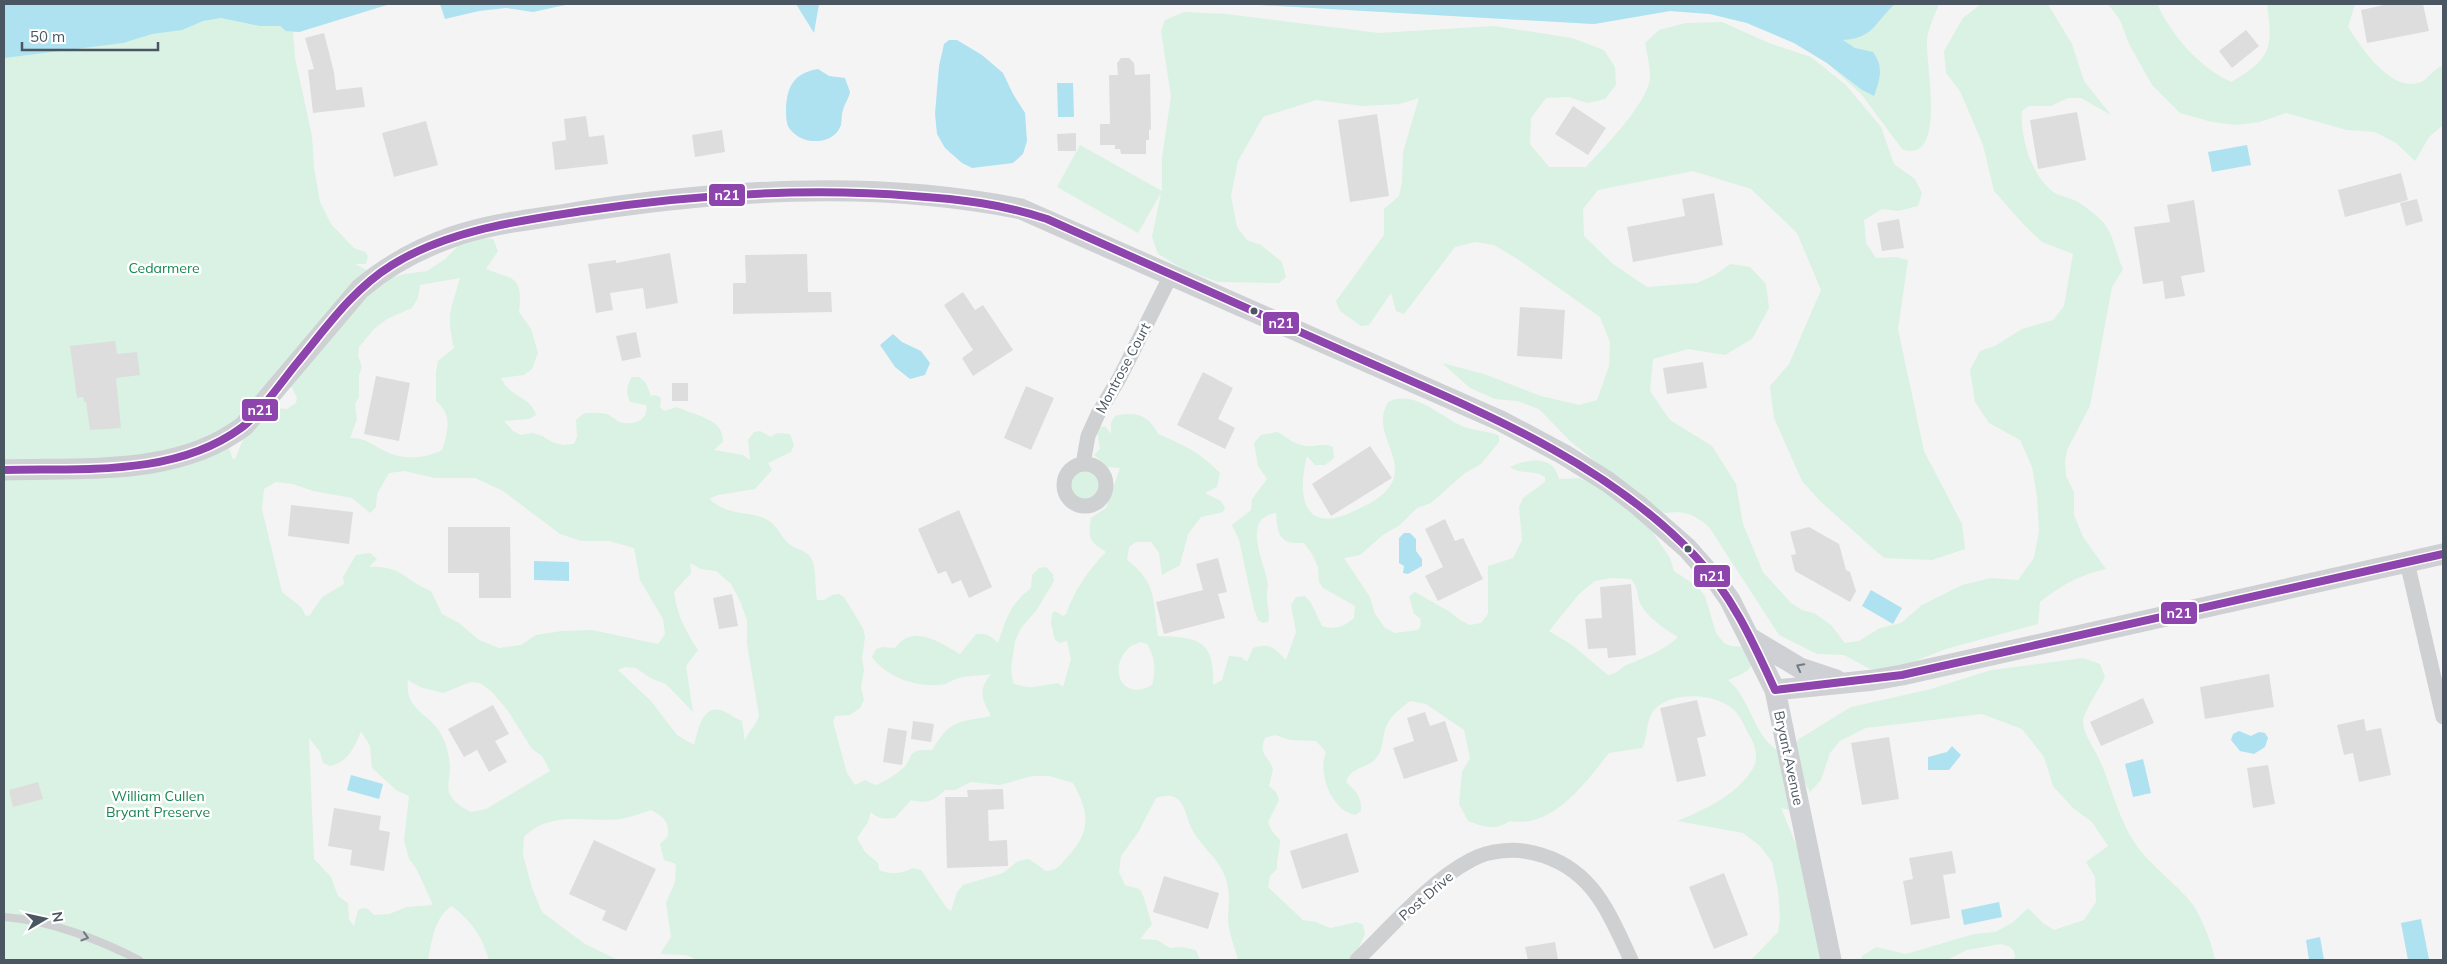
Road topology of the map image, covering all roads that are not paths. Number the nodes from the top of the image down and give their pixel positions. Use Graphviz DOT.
graph roads {
  1 [pos="1170,275"];
  2 [pos="1082,464"];
  3 [pos="4,470"];
  4 [pos="2443,554"];
  5 [pos="2407,562"];
  6 [pos="1750,638"];
  7 [pos="1846,683"];
  8 [pos="1775,690"];
  9 [pos="2443,717"];
  10 [pos="4,917"];
  11 [pos="139,960"];
  12 [pos="1357,960"];
  13 [pos="1631,960"];
  14 [pos="1831,960"];
  1 -- 2 [label="street, Montrose Court"];
  1 -- 3 [label="main road, Bryant Avenue"];
  1 -- 6 [label="main road, Bryant Avenue"];
  4 -- 5 [label="main road"];
  5 -- 7 [label="main road"];
  5 -- 9 [label="street"];
  7 -- 6 [label="main road, one-way"];
  6 -- 8 [label="main road, Bryant Avenue"];
  7 -- 8 [label="main road"];
  8 -- 14 [label="main road, Bryant Avenue"];
  10 -- 11 [label="lane, one-way"];
  12 -- 13 [label="street, Post Drive"];
}
